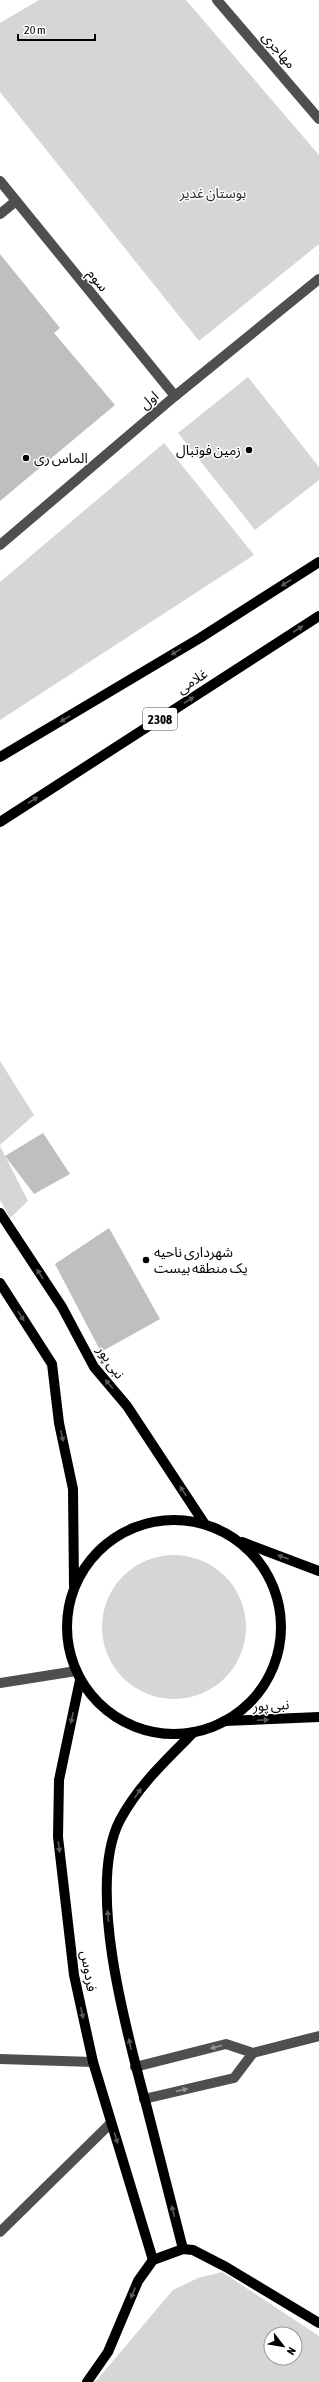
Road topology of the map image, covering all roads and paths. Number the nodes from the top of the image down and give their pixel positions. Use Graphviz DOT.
graph roads {
  1 [pos="217,0"];
  2 [pos="319,119"];
  3 [pos="0,181"];
  4 [pos="16,201"];
  5 [pos="0,214"];
  6 [pos="319,279"];
  7 [pos="175,396"];
  8 [pos="0,544"];
  9 [pos="319,562"];
  10 [pos="319,616"];
  11 [pos="0,757"];
  12 [pos="0,822"];
  13 [pos="0,1213"];
  14 [pos="0,1283"];
  15 [pos="204,1523"];
  16 [pos="239,1541"];
  17 [pos="319,1571"];
  18 [pos="74,1586"];
  19 [pos="76,1671"];
  20 [pos="80,1680"];
  21 [pos="0,1683"];
  22 [pos="319,1717"];
  23 [pos="224,1721"];
  24 [pos="194,1732"];
  25 [pos="319,2036"];
  26 [pos="253,2053"];
  27 [pos="0,2059"];
  28 [pos="92,2062"];
  29 [pos="135,2067"];
  30 [pos="144,2099"];
  31 [pos="111,2122"];
  32 [pos="0,2232"];
  33 [pos="183,2249"];
  34 [pos="153,2260"];
  35 [pos="319,2323"];
  36 [pos="87,2382"];
  1 -- 2 [label="street, مهاجری"];
  3 -- 4 [label="street, سوم"];
  4 -- 5 [label="street"];
  4 -- 7 [label="street, سوم"];
  6 -- 7 [label="street, اول"];
  7 -- 8 [label="street, اول"];
  9 -- 11 [label="main road, one-way"];
  12 -- 10 [label="main road, غلامی / 2308, one-way"];
  15 -- 13 [label="main road, نبی پور, one-way"];
  14 -- 18 [label="main road, one-way"];
  15 -- 16 [label="main road"];
  15 -- 18 [label="main road"];
  17 -- 16 [label="main road, one-way"];
  16 -- 23 [label="main road"];
  18 -- 19 [label="main road"];
  19 -- 20 [label="main road"];
  19 -- 21 [label="street"];
  20 -- 24 [label="main road"];
  20 -- 28 [label="main road, فردوس, one-way"];
  23 -- 22 [label="main road, نبی پور, one-way"];
  23 -- 24 [label="main road"];
  29 -- 24 [label="main road, فردوس, one-way"];
  25 -- 26 [label="street"];
  26 -- 29 [label="street, one-way"];
  30 -- 26 [label="street, one-way"];
  27 -- 28 [label="street"];
  28 -- 31 [label="main road, فردوس"];
  29 -- 30 [label="main road, فردوس"];
  33 -- 30 [label="main road, فردوس, one-way"];
  31 -- 32 [label="street"];
  31 -- 34 [label="main road, فردوس, one-way"];
  33 -- 34 [label="main road"];
  33 -- 35 [label="main road"];
  34 -- 36 [label="main road, one-way"];
}
